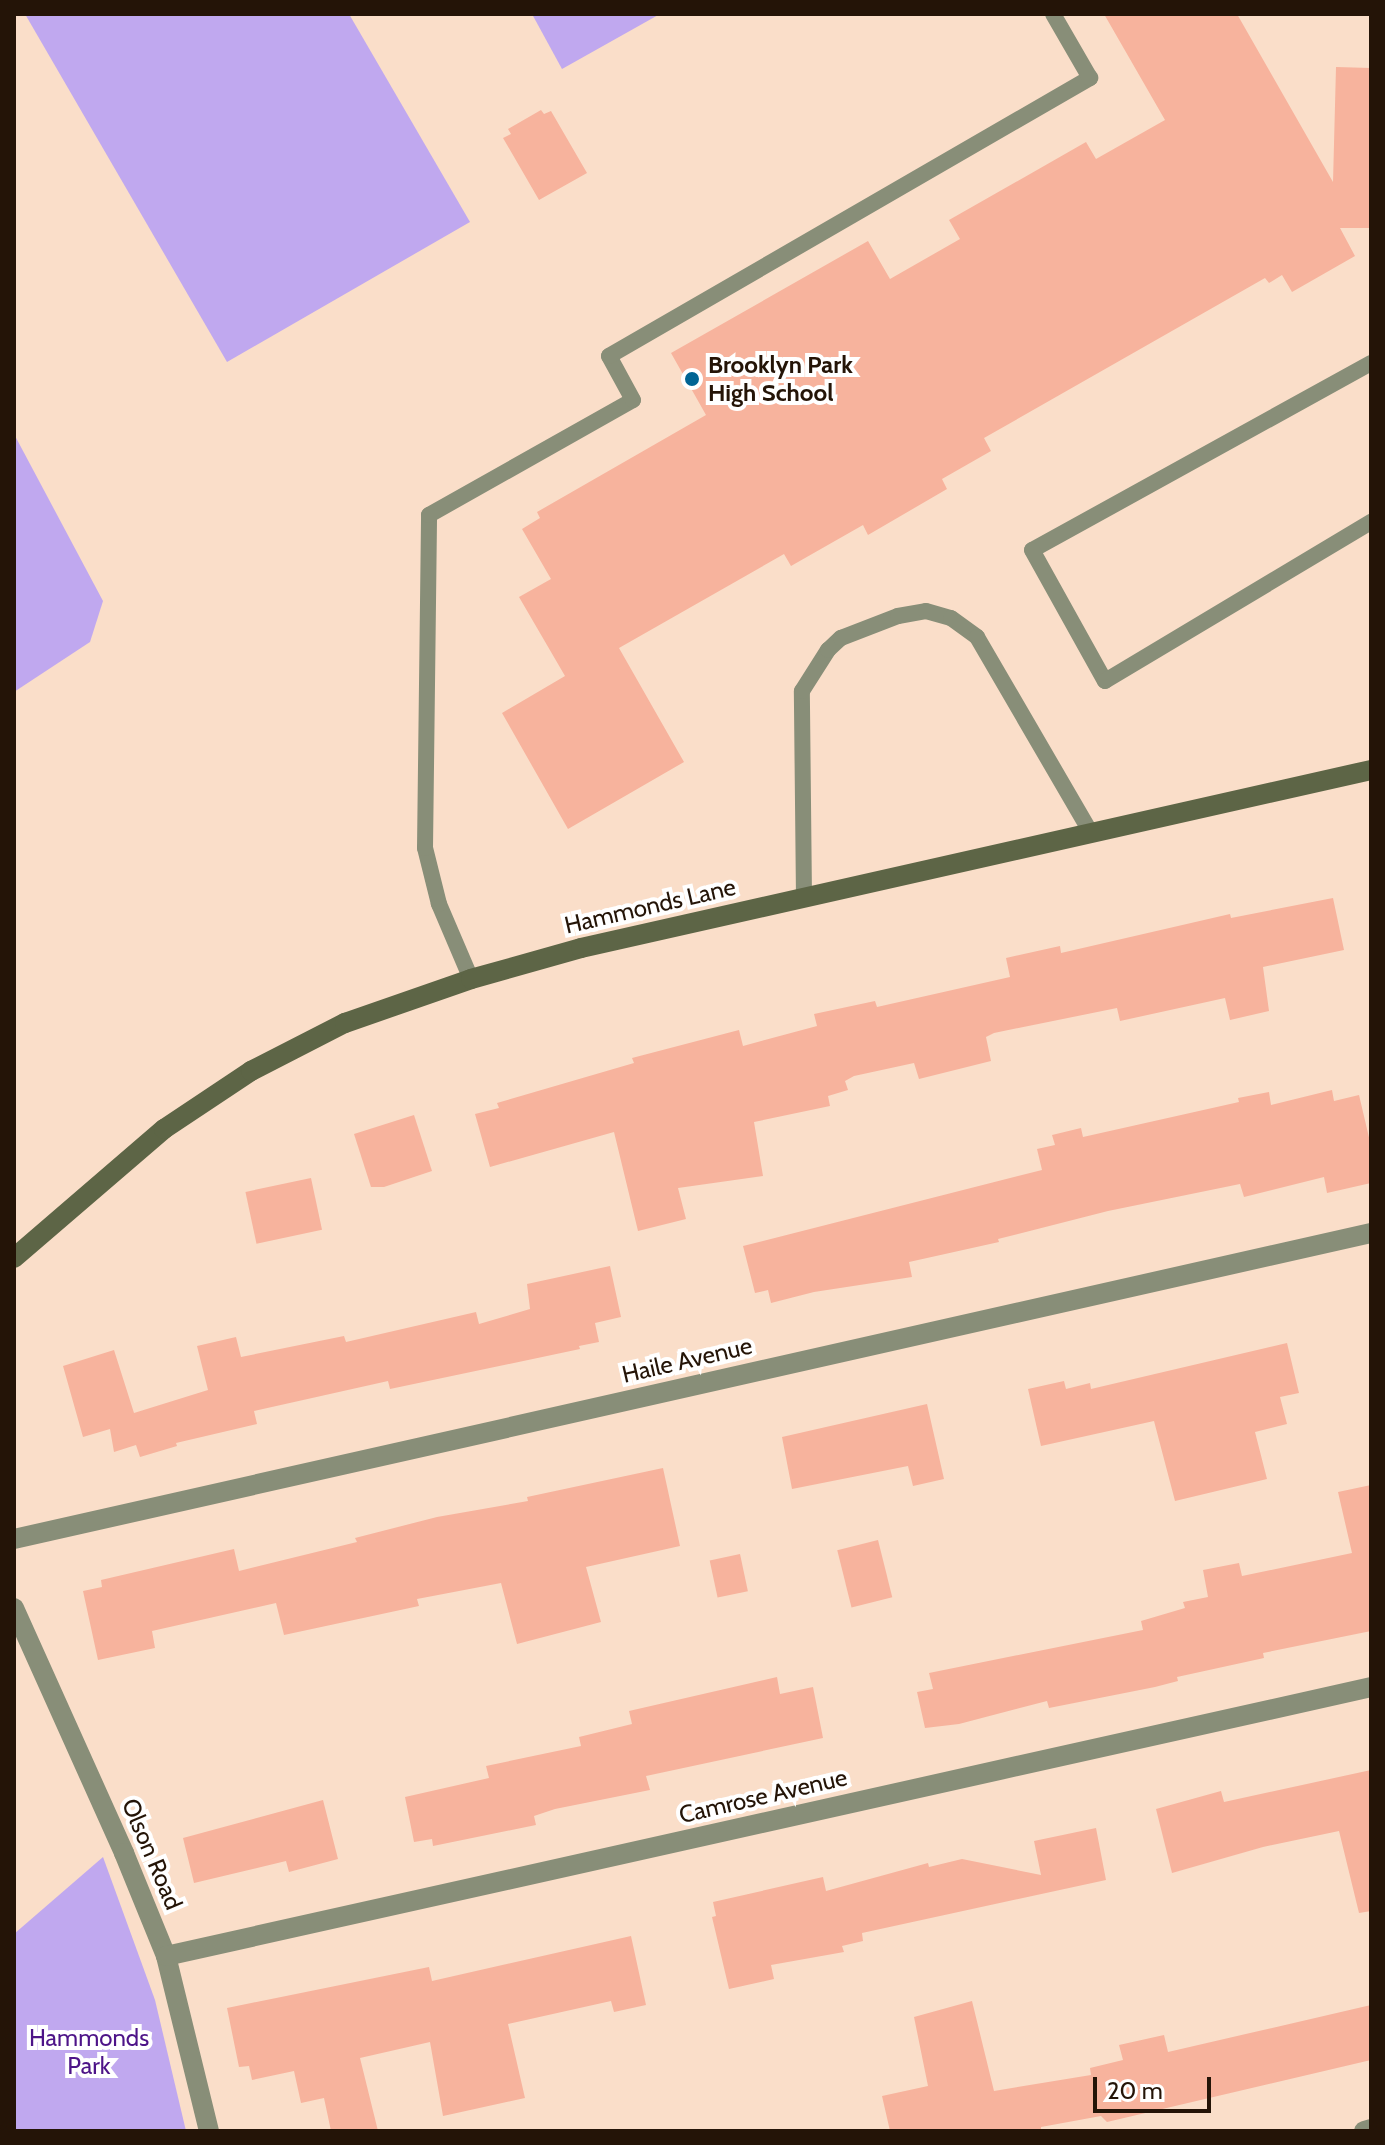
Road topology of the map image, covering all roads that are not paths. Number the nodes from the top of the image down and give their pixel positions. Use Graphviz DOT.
graph roads {
  1 [pos="1053,14"];
  2 [pos="1371,363"];
  3 [pos="1371,522"];
  4 [pos="1371,770"];
  5 [pos="1091,833"];
  6 [pos="804,898"];
  7 [pos="471,979"];
  8 [pos="1371,1233"];
  9 [pos="14,1258"];
  10 [pos="14,1539"];
  11 [pos="14,1608"];
  12 [pos="1371,1687"];
  13 [pos="166,1956"];
  14 [pos="1371,2129"];
  15 [pos="209,2131"];
  16 [pos="1364,2131"];
  1 -- 7 [label="lane"];
  2 -- 3 [label="lane"];
  4 -- 5 [label="street, Hammonds Lane"];
  5 -- 6 [label="street, Hammonds Lane"];
  5 -- 6 [label="lane"];
  6 -- 7 [label="street, Hammonds Lane"];
  7 -- 9 [label="street, Hammonds Lane"];
  8 -- 10 [label="street, Haile Avenue"];
  11 -- 13 [label="street, Olson Road"];
  12 -- 13 [label="street, Camrose Avenue"];
  13 -- 15 [label="street, Olson Road"];
  14 -- 16 [label="street"];
}
